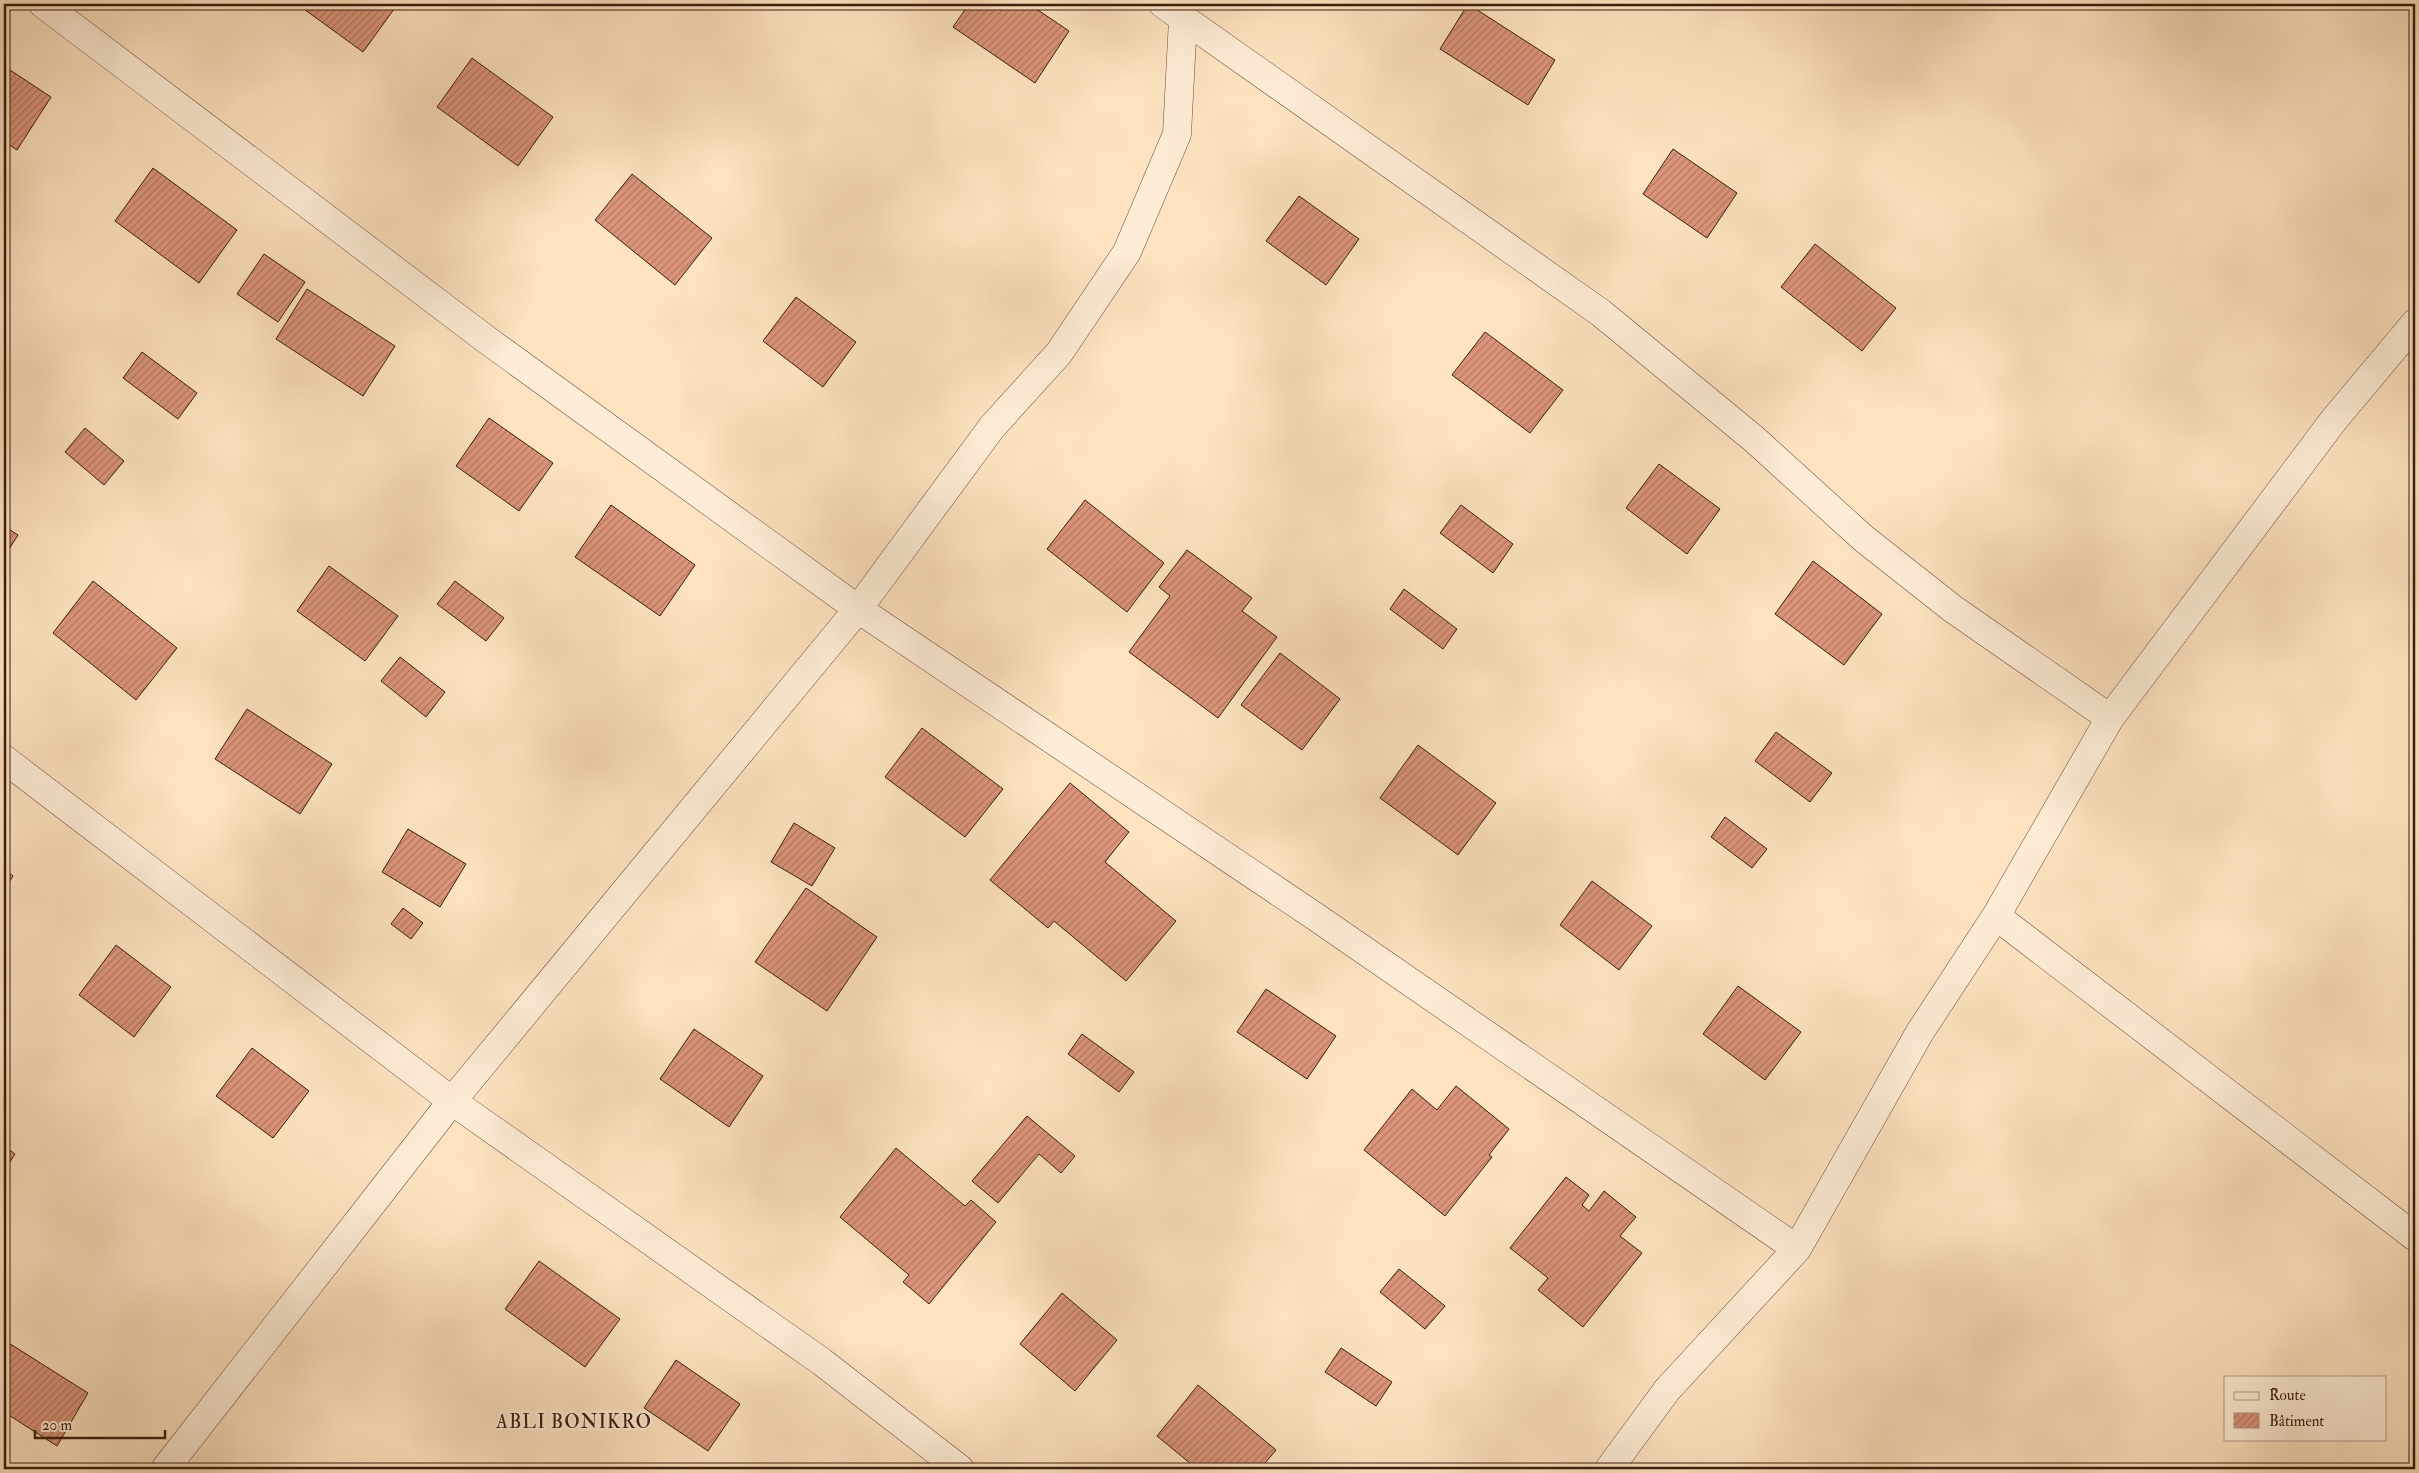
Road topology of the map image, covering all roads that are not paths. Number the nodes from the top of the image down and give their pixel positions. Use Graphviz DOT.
graph roads {
  1 [pos="43,4"];
  2 [pos="1173,11"];
  3 [pos="2415,323"];
  4 [pos="858,610"];
  5 [pos="2110,718"];
  6 [pos="4,759"];
  7 [pos="1996,916"];
  8 [pos="452,1101"];
  9 [pos="2415,1237"];
  10 [pos="1797,1249"];
  11 [pos="165,1469"];
  12 [pos="960,1469"];
  13 [pos="1609,1469"];
  1 -- 4 [label="street"];
  2 -- 4 [label="street"];
  2 -- 5 [label="street"];
  3 -- 5 [label="street"];
  4 -- 8 [label="street"];
  4 -- 10 [label="street"];
  5 -- 7 [label="street"];
  6 -- 8 [label="street"];
  7 -- 9 [label="street"];
  7 -- 10 [label="street"];
  8 -- 11 [label="street"];
  8 -- 12 [label="street"];
  10 -- 13 [label="street"];
}
